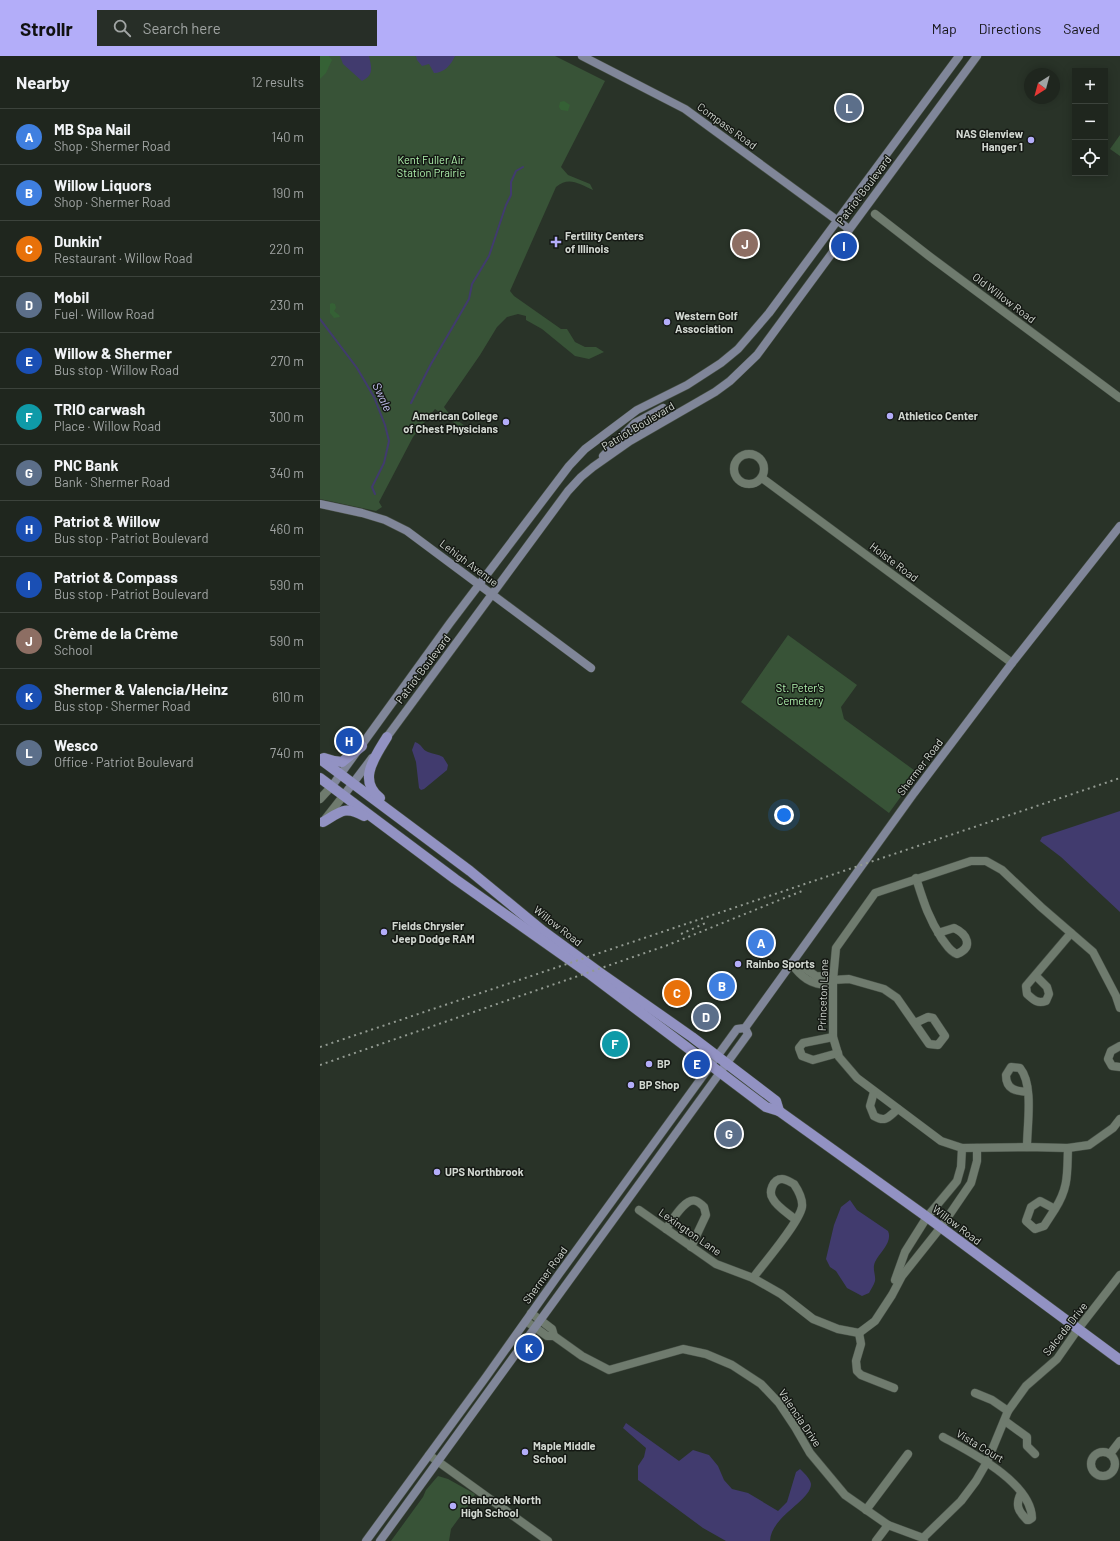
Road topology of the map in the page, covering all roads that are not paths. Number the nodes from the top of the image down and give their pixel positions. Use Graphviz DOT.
graph roads {
  1 [pos="582,56"];
  2 [pos="959,56"];
  3 [pos="977,56"];
  4 [pos="875,214"];
  5 [pos="837,220"];
  6 [pos="849,229"];
  7 [pos="1120,398"];
  8 [pos="659,399"];
  9 [pos="663,408"];
  10 [pos="678,414"];
  11 [pos="593,467"];
  12 [pos="762,478"];
  13 [pos="320,504"];
  14 [pos="1120,526"];
  15 [pos="479,584"];
  16 [pos="493,595"];
  17 [pos="1012,663"];
  18 [pos="591,668"];
  19 [pos="386,737"];
  20 [pos="362,746"];
  21 [pos="320,758"];
  22 [pos="341,774"];
  23 [pos="320,778"];
  24 [pos="354,783"];
  25 [pos="332,786"];
  26 [pos="344,795"];
  27 [pos="320,800"];
  28 [pos="321,823"];
  29 [pos="470,871"];
  30 [pos="455,878"];
  31 [pos="916,878"];
  32 [pos="938,933"];
  33 [pos="1071,933"];
  34 [pos="791,963"];
  35 [pos="1036,976"];
  36 [pos="833,980"];
  37 [pos="1118,995"];
  38 [pos="1120,1008"];
  39 [pos="915,1023"];
  40 [pos="745,1028"];
  41 [pos="833,1037"];
  42 [pos="1120,1046"];
  43 [pos="838,1053"];
  44 [pos="717,1056"];
  45 [pos="727,1064"];
  46 [pos="711,1066"];
  47 [pos="1120,1067"];
  48 [pos="720,1073"];
  49 [pos="874,1092"];
  50 [pos="1028,1092"];
  51 [pos="898,1109"];
  52 [pos="779,1111"];
  53 [pos="1120,1119"];
  54 [pos="1027,1147"];
  55 [pos="962,1148"];
  56 [pos="977,1148"];
  57 [pos="1068,1148"];
  58 [pos="639,1210"];
  59 [pos="1056,1210"];
  60 [pos="927,1217"];
  61 [pos="796,1220"];
  62 [pos="941,1227"];
  63 [pos="666,1229"];
  64 [pos="691,1247"];
  65 [pos="904,1257"];
  66 [pos="912,1262"];
  67 [pos="1120,1277"];
  68 [pos="753,1278"];
  69 [pos="896,1288"];
  70 [pos="531,1314"];
  71 [pos="540,1320"];
  72 [pos="526,1321"];
  73 [pos="535,1327"];
  74 [pos="1078,1329"];
  75 [pos="859,1333"];
  76 [pos="554,1336"];
  77 [pos="1120,1360"];
  78 [pos="894,1388"];
  79 [pos="974,1393"];
  80 [pos="1008,1411"];
  81 [pos="1005,1420"];
  82 [pos="943,1437"];
  83 [pos="1120,1440"];
  84 [pos="908,1454"];
  85 [pos="1035,1454"];
  86 [pos="1110,1454"];
  87 [pos="429,1455"];
  88 [pos="438,1461"];
  89 [pos="987,1462"];
  90 [pos="1021,1493"];
  91 [pos="866,1510"];
  92 [pos="888,1525"];
  93 [pos="924,1539"];
  94 [pos="366,1541"];
  95 [pos="380,1541"];
  96 [pos="548,1541"];
  97 [pos="876,1541"];
  1 -- 5 [label="main road, Compass Road"];
  2 -- 5 [label="main road, Patriot Boulevard"];
  3 -- 6 [label="main road, Patriot Boulevard"];
  4 -- 7 [label="street, Old Willow Road"];
  5 -- 6 [label="main road, Compass Road"];
  5 -- 8 [label="main road, Patriot Boulevard"];
  6 -- 10 [label="main road, Patriot Boulevard"];
  8 -- 9 [label="main road"];
  8 -- 15 [label="main road, Patriot Boulevard"];
  9 -- 10 [label="main road"];
  9 -- 11 [label="main road"];
  10 -- 11 [label="main road, Patriot Boulevard"];
  11 -- 16 [label="main road, Patriot Boulevard"];
  12 -- 17 [label="street, Holste Road"];
  13 -- 15 [label="main road, Lehigh Avenue"];
  14 -- 17 [label="main road, Shermer Road"];
  15 -- 16 [label="main road, Lehigh Avenue"];
  15 -- 20 [label="main road, Patriot Boulevard"];
  16 -- 18 [label="main road, Lehigh Avenue"];
  16 -- 19 [label="main road, Patriot Boulevard"];
  17 -- 34 [label="main road, Shermer Road"];
  19 -- 24 [label="main road, Patriot Boulevard"];
  19 -- 29 [label="main road"];
  20 -- 21 [label="main road"];
  20 -- 22 [label="main road, Patriot Boulevard"];
  21 -- 22 [label="main road, Willow Road"];
  22 -- 24 [label="main road, Willow Road"];
  22 -- 25 [label="main road, Patriot Boulevard"];
  23 -- 25 [label="main road, Willow Road"];
  24 -- 26 [label="main road, Patriot Boulevard"];
  24 -- 29 [label="main road, Willow Road"];
  25 -- 26 [label="main road, Willow Road"];
  25 -- 27 [label="street, Patriot Boulevard"];
  26 -- 28 [label="street, Patriot Boulevard"];
  26 -- 30 [label="main road, Willow Road"];
  28 -- 30 [label="main road"];
  29 -- 44 [label="main road, Willow Road"];
  30 -- 46 [label="main road, Willow Road"];
  31 -- 32 [label="street"];
  31 -- 33 [label="street, Princeton Lane"];
  31 -- 36 [label="street, Princeton Lane"];
  33 -- 35 [label="street"];
  33 -- 37 [label="street, Princeton Lane"];
  34 -- 36 [label="street"];
  34 -- 40 [label="main road, Shermer Road"];
  36 -- 39 [label="street"];
  36 -- 41 [label="street, Princeton Lane"];
  37 -- 38 [label="street, Princeton Lane"];
  40 -- 44 [label="main road, Shermer Road"];
  40 -- 45 [label="main road, Shermer Road"];
  41 -- 43 [label="street, Princeton Lane"];
  41 -- 43 [label="street"];
  42 -- 47 [label="street"];
  43 -- 49 [label="street, Princeton Lane"];
  44 -- 45 [label="main road, Willow Road"];
  44 -- 46 [label="main road, Shermer Road"];
  45 -- 48 [label="main road, Shermer Road"];
  45 -- 52 [label="main road, Willow Road"];
  46 -- 48 [label="main road, Willow Road"];
  46 -- 70 [label="main road, Shermer Road"];
  48 -- 52 [label="main road, Willow Road"];
  48 -- 71 [label="main road, Shermer Road"];
  49 -- 51 [label="street, Princeton Lane"];
  49 -- 51 [label="street"];
  50 -- 54 [label="street"];
  51 -- 55 [label="street, Princeton Lane"];
  52 -- 60 [label="main road, Willow Road"];
  53 -- 57 [label="street, Princeton Lane"];
  54 -- 56 [label="street, Princeton Lane"];
  54 -- 57 [label="street, Princeton Lane"];
  55 -- 56 [label="street, Princeton Lane"];
  55 -- 60 [label="street"];
  56 -- 62 [label="street"];
  57 -- 59 [label="street"];
  58 -- 63 [label="street, Lexington Lane"];
  60 -- 62 [label="main road, Willow Road"];
  60 -- 65 [label="street"];
  61 -- 61 [label="street"];
  61 -- 68 [label="street"];
  62 -- 66 [label="street"];
  62 -- 74 [label="main road, Willow Road"];
  63 -- 64 [label="street, Lexington Lane"];
  63 -- 64 [label="street"];
  64 -- 68 [label="street, Lexington Lane"];
  65 -- 66 [label="street"];
  65 -- 69 [label="street"];
  66 -- 69 [label="street"];
  67 -- 74 [label="street, Salceda Drive"];
  68 -- 75 [label="street, Lexington Lane"];
  69 -- 75 [label="street"];
  70 -- 71 [label="street, Valencia Drive"];
  70 -- 72 [label="main road, Shermer Road"];
  71 -- 73 [label="main road, Shermer Road"];
  71 -- 76 [label="street, Valencia Drive"];
  72 -- 73 [label="street, Valencia Drive"];
  72 -- 87 [label="main road, Shermer Road"];
  73 -- 76 [label="street, Valencia Drive"];
  73 -- 88 [label="main road, Shermer Road"];
  74 -- 77 [label="main road, Willow Road"];
  74 -- 80 [label="street, Salceda Drive"];
  75 -- 78 [label="street"];
  76 -- 91 [label="street, Valencia Drive"];
  79 -- 80 [label="street"];
  80 -- 81 [label="street, Salceda Drive"];
  81 -- 85 [label="street"];
  81 -- 89 [label="street, Salceda Drive"];
  82 -- 89 [label="street, Vista Court"];
  83 -- 86 [label="street"];
  84 -- 91 [label="street"];
  87 -- 88 [label="street"];
  87 -- 94 [label="main road, Shermer Road"];
  88 -- 95 [label="main road, Shermer Road"];
  88 -- 96 [label="street"];
  89 -- 90 [label="street, Vista Court"];
  89 -- 93 [label="street, Salceda Drive"];
  91 -- 92 [label="street, Valencia Drive"];
  92 -- 93 [label="street, Valencia Drive"];
  92 -- 97 [label="street"];
}
